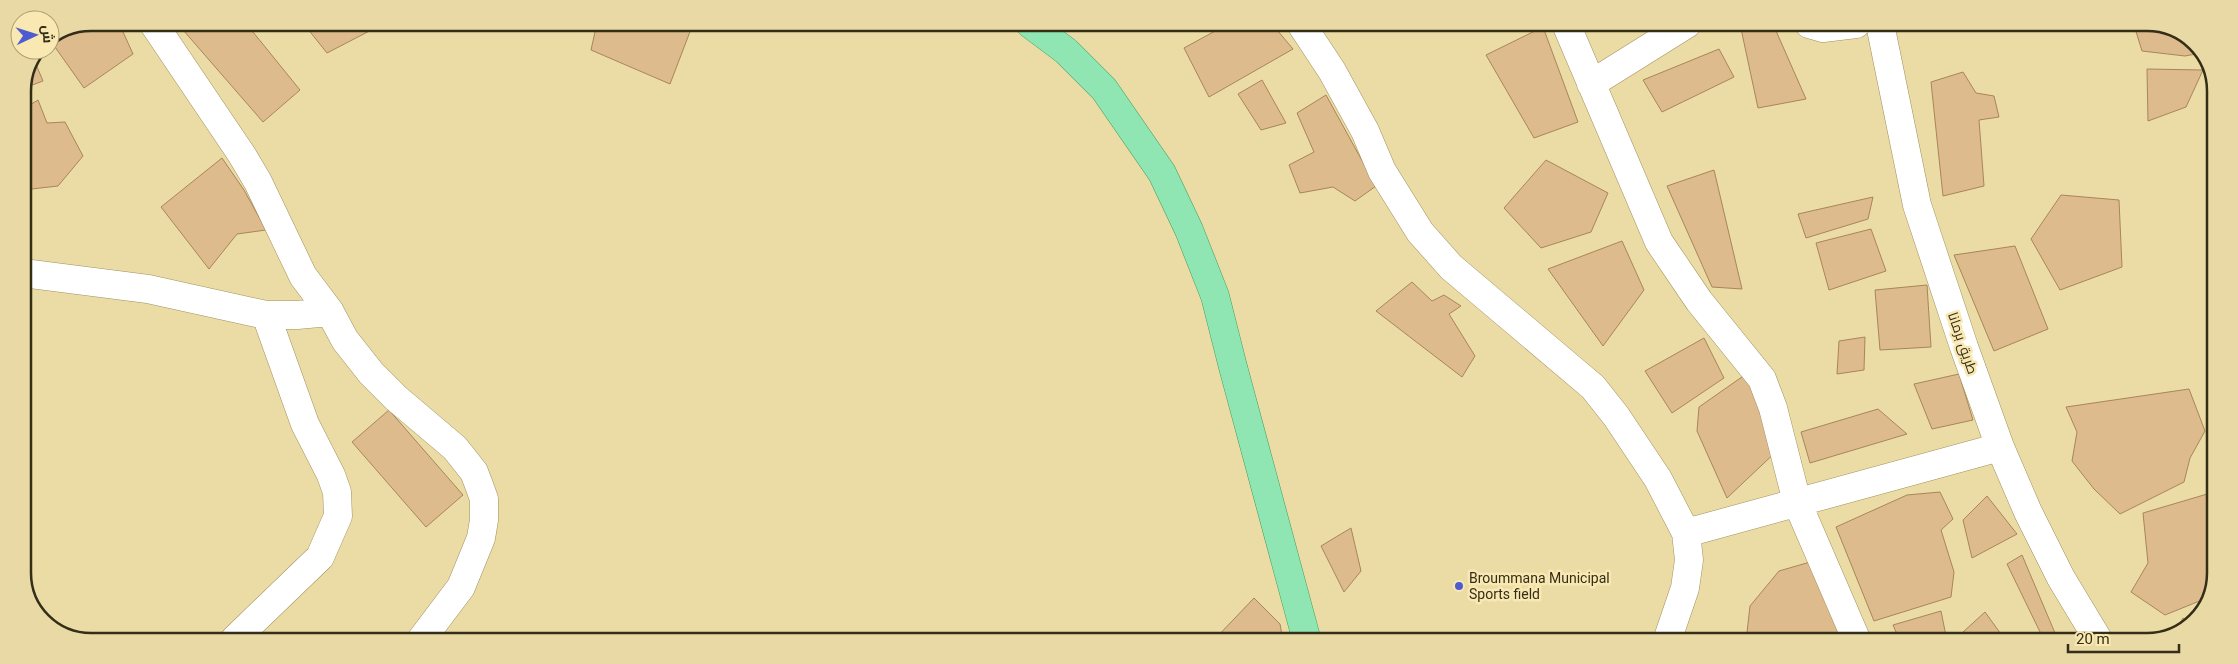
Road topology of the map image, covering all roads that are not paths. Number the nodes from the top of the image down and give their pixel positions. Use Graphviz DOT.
graph roads {
  1 [pos="157,31"];
  2 [pos="1039,31"];
  3 [pos="1306,31"];
  4 [pos="1569,31"];
  5 [pos="1676,31"];
  6 [pos="1881,31"];
  7 [pos="1591,84"];
  8 [pos="31,274"];
  9 [pos="330,312"];
  10 [pos="266,315"];
  11 [pos="2000,447"];
  12 [pos="1797,502"];
  13 [pos="1686,533"];
  14 [pos="242,633"];
  15 [pos="426,633"];
  16 [pos="1305,633"];
  17 [pos="1670,633"];
  18 [pos="1854,633"];
  19 [pos="2094,633"];
  1 -- 9 [label="street"];
  2 -- 16 [label="main road"];
  3 -- 13 [label="street"];
  4 -- 7 [label="street"];
  5 -- 7 [label="street"];
  6 -- 11 [label="street, طريق برمانا"];
  7 -- 12 [label="street"];
  8 -- 10 [label="street"];
  9 -- 10 [label="street"];
  9 -- 15 [label="street"];
  10 -- 14 [label="street"];
  11 -- 12 [label="street"];
  11 -- 19 [label="street, طريق برمانا"];
  12 -- 13 [label="street"];
  12 -- 18 [label="street"];
  13 -- 17 [label="street"];
}
